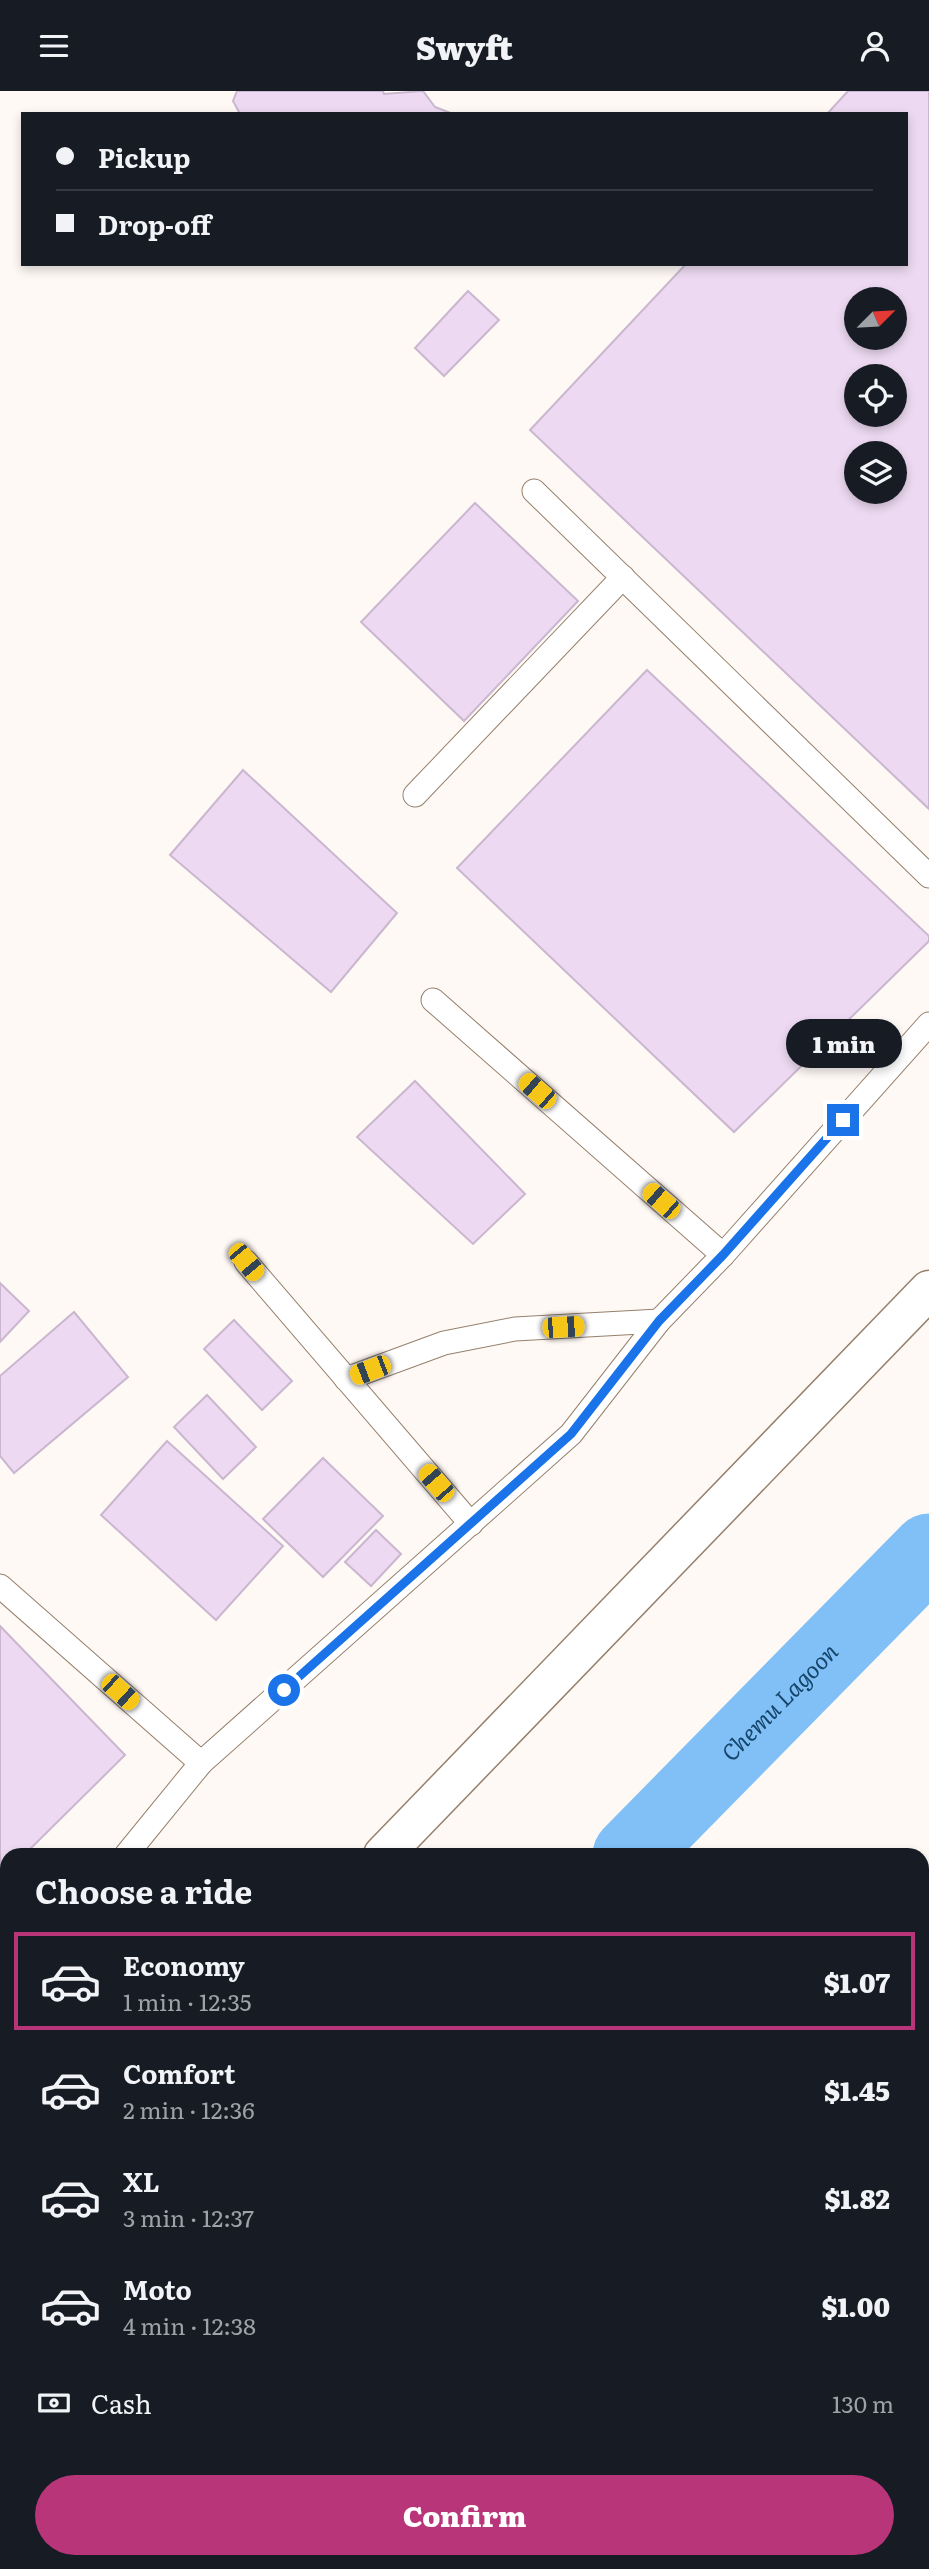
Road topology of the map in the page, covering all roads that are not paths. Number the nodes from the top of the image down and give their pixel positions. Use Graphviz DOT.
graph roads {
  1 [pos="534,491"];
  2 [pos="623,577"];
  3 [pos="415,795"];
  4 [pos="929,876"];
  5 [pos="433,1000"];
  6 [pos="929,1024"];
  7 [pos="723,1255"];
  8 [pos="246,1262"];
  9 [pos="929,1290"];
  10 [pos="659,1321"];
  11 [pos="346,1379"];
  12 [pos="471,1524"];
  13 [pos="0,1586"];
  14 [pos="201,1763"];
  15 [pos="132,1848"];
  16 [pos="390,1848"];
  1 -- 2 [label="lane"];
  2 -- 3 [label="lane"];
  2 -- 4 [label="lane"];
  5 -- 7 [label="lane"];
  6 -- 7 [label="lane"];
  7 -- 10 [label="lane"];
  8 -- 11 [label="lane"];
  9 -- 16 [label="street"];
  10 -- 11 [label="lane"];
  10 -- 12 [label="lane"];
  11 -- 12 [label="lane"];
  12 -- 14 [label="lane"];
  13 -- 14 [label="lane"];
  14 -- 15 [label="lane"];
}
